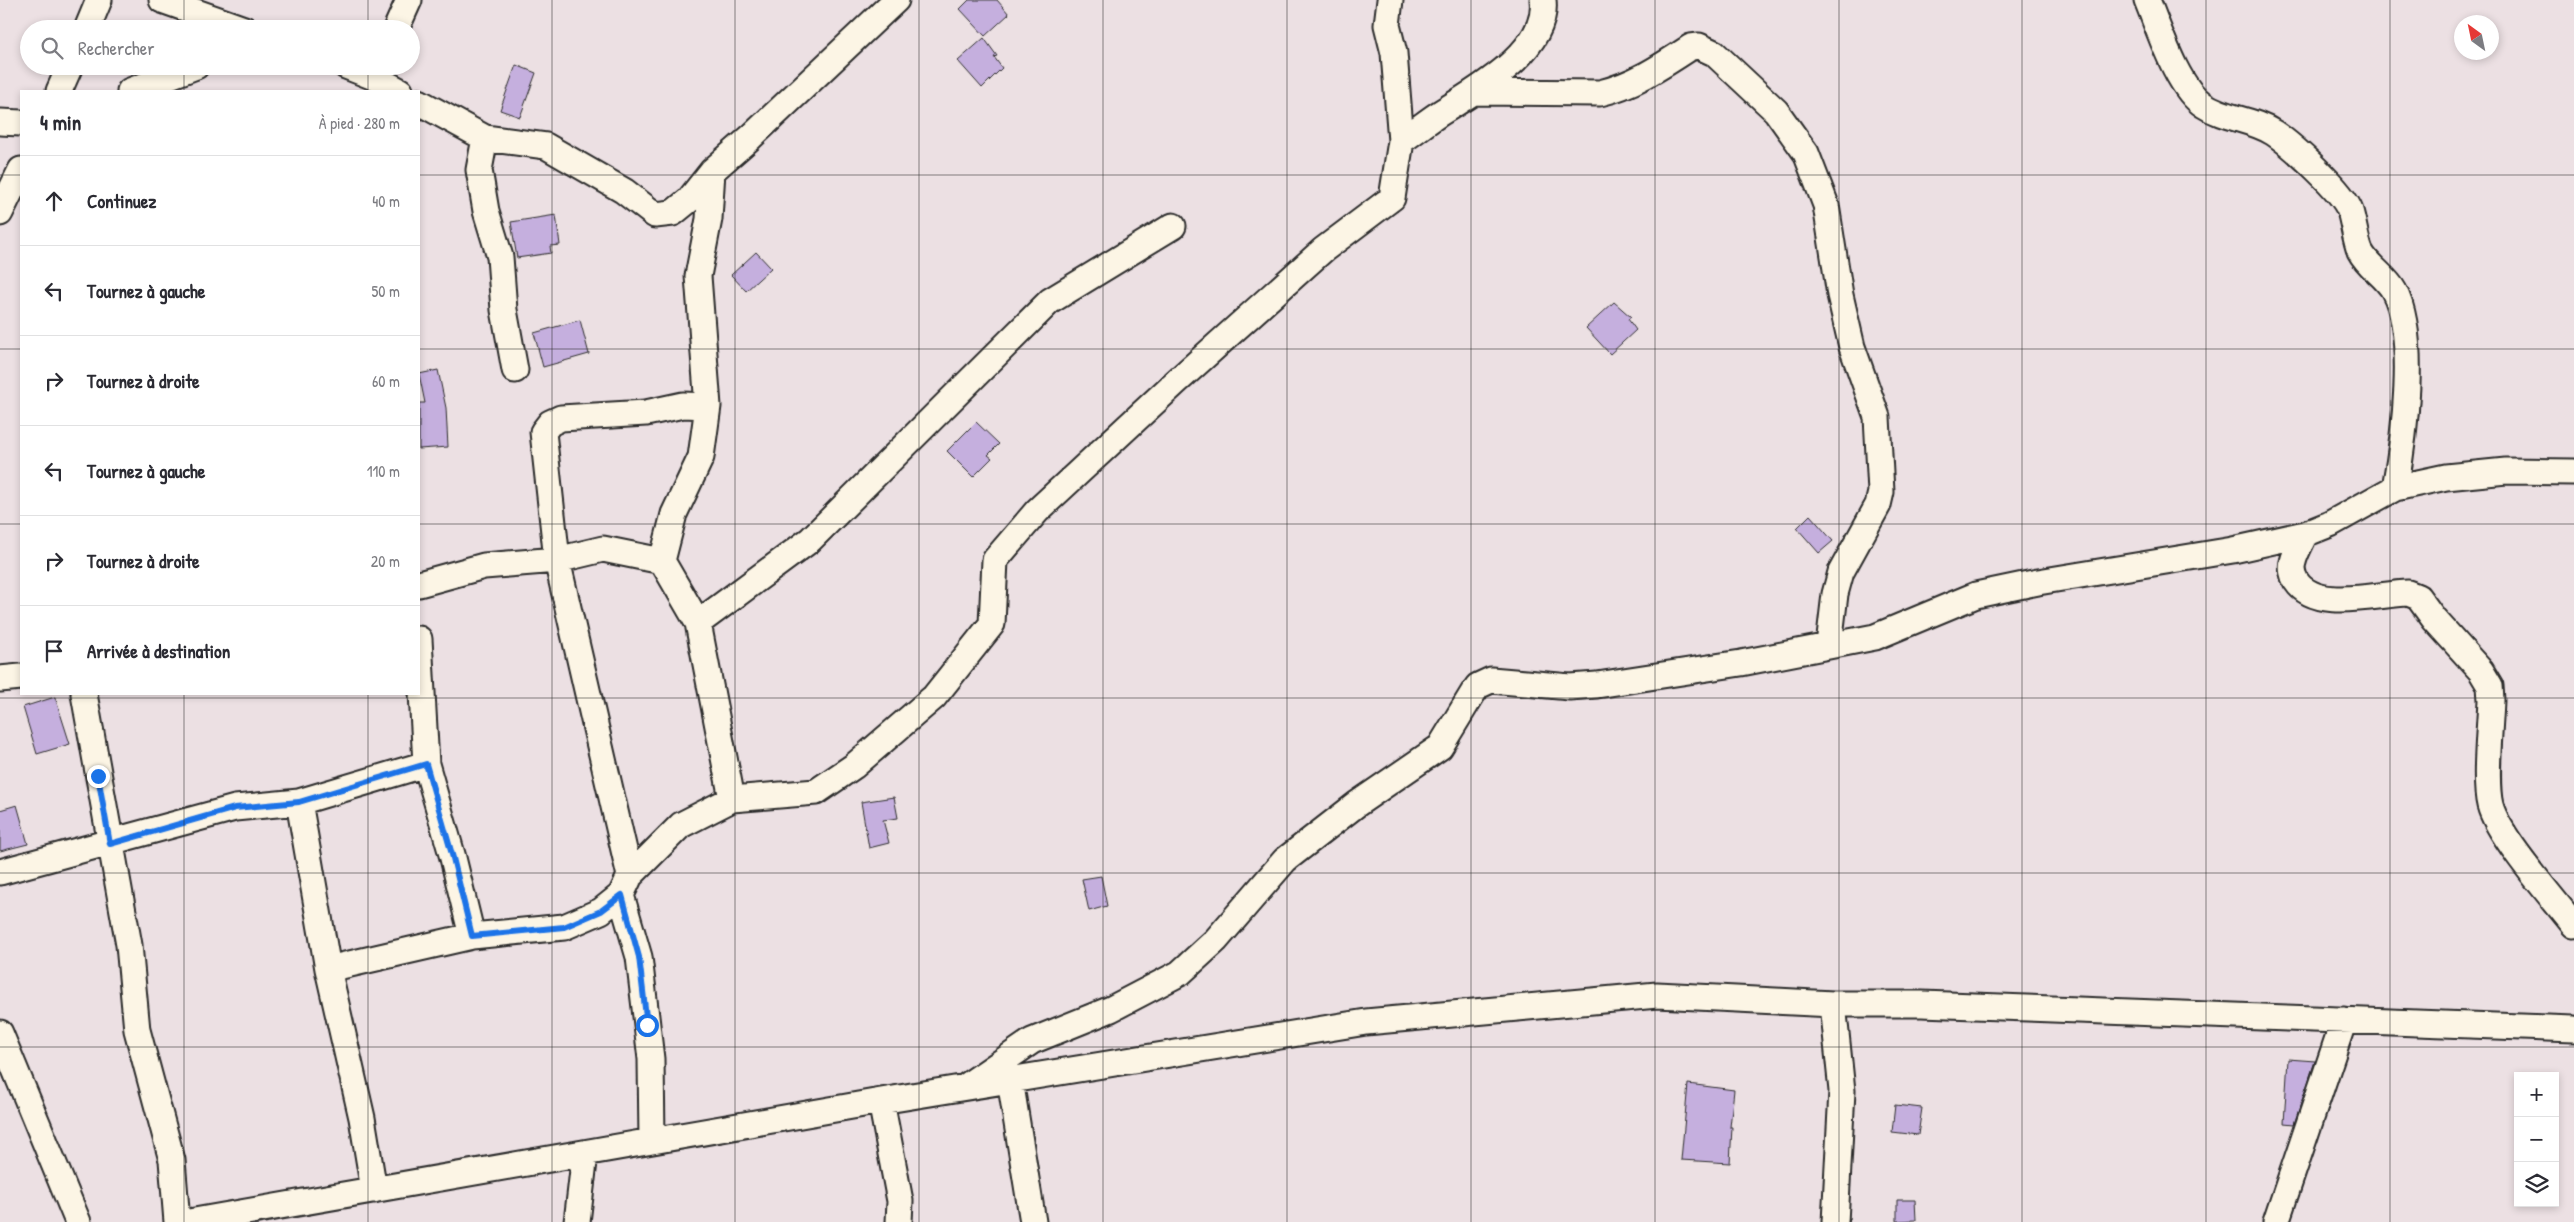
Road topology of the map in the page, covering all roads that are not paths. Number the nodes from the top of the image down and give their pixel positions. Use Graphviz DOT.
graph roads {
  1 [pos="99,0"];
  2 [pos="162,0"];
  3 [pos="409,0"];
  4 [pos="896,0"];
  5 [pos="1390,0"];
  6 [pos="1542,0"];
  7 [pos="2147,0"];
  8 [pos="91,20"];
  9 [pos="219,20"];
  10 [pos="400,20"];
  11 [pos="66,75"];
  12 [pos="172,75"];
  13 [pos="380,75"];
  14 [pos="59,90"];
  15 [pos="133,90"];
  16 [pos="399,90"];
  17 [pos="1475,92"];
  18 [pos="420,103"];
  19 [pos="0,122"];
  20 [pos="20,123"];
  21 [pos="485,138"];
  22 [pos="1402,141"];
  23 [pos="712,171"];
  24 [pos="20,172"];
  25 [pos="0,213"];
  26 [pos="1173,226"];
  27 [pos="515,370"];
  28 [pos="708,406"];
  29 [pos="2574,472"];
  30 [pos="2395,488"];
  31 [pos="2305,534"];
  32 [pos="557,560"];
  33 [pos="662,561"];
  34 [pos="420,584"];
  35 [pos="698,623"];
  36 [pos="1829,645"];
  37 [pos="420,656"];
  38 [pos="20,677"];
  39 [pos="0,679"];
  40 [pos="84,695"];
  41 [pos="426,764"];
  42 [pos="732,799"];
  43 [pos="299,802"];
  44 [pos="110,844"];
  45 [pos="0,872"];
  46 [pos="626,886"];
  47 [pos="2574,924"];
  48 [pos="472,936"];
  49 [pos="328,969"];
  50 [pos="1833,1004"];
  51 [pos="2344,1020"];
  52 [pos="2574,1029"];
  53 [pos="0,1033"];
  54 [pos="1010,1080"];
  55 [pos="964,1088"];
  56 [pos="881,1102"];
  57 [pos="652,1141"];
  58 [pos="585,1153"];
  59 [pos="374,1190"];
  60 [pos="78,1222"];
  61 [pos="177,1222"];
  62 [pos="190,1222"];
  63 [pos="577,1222"];
  64 [pos="899,1222"];
  65 [pos="1033,1222"];
  66 [pos="1835,1222"];
  67 [pos="2276,1222"];
  1 -- 8 [label="street"];
  2 -- 9 [label="street"];
  3 -- 10 [label="street"];
  4 -- 23 [label="street"];
  5 -- 22 [label="street"];
  6 -- 17 [label="street"];
  7 -- 30 [label="street"];
  11 -- 14 [label="street"];
  12 -- 15 [label="street"];
  13 -- 16 [label="street"];
  17 -- 22 [label="street"];
  17 -- 36 [label="street"];
  18 -- 21 [label="street"];
  19 -- 20 [label="street"];
  21 -- 23 [label="street"];
  21 -- 27 [label="street"];
  22 -- 42 [label="street"];
  23 -- 28 [label="street"];
  24 -- 25 [label="street"];
  26 -- 35 [label="street"];
  28 -- 32 [label="street"];
  28 -- 33 [label="street"];
  29 -- 30 [label="street"];
  30 -- 31 [label="street"];
  31 -- 36 [label="street"];
  31 -- 47 [label="street"];
  32 -- 33 [label="street"];
  32 -- 34 [label="street"];
  32 -- 46 [label="street"];
  33 -- 35 [label="street"];
  35 -- 42 [label="street"];
  36 -- 55 [label="street"];
  37 -- 41 [label="street"];
  38 -- 39 [label="street"];
  40 -- 44 [label="street"];
  41 -- 43 [label="street"];
  41 -- 48 [label="street"];
  42 -- 46 [label="street"];
  43 -- 44 [label="street"];
  43 -- 49 [label="street"];
  44 -- 45 [label="street"];
  44 -- 61 [label="street"];
  46 -- 48 [label="street"];
  46 -- 57 [label="street"];
  48 -- 49 [label="street"];
  49 -- 59 [label="street"];
  50 -- 51 [label="street"];
  50 -- 54 [label="street"];
  50 -- 66 [label="street"];
  51 -- 52 [label="street"];
  51 -- 67 [label="street"];
  53 -- 60 [label="street"];
  54 -- 55 [label="street"];
  54 -- 65 [label="street"];
  55 -- 56 [label="street"];
  56 -- 57 [label="street"];
  56 -- 64 [label="street"];
  57 -- 58 [label="street"];
  58 -- 59 [label="street"];
  58 -- 63 [label="street"];
  59 -- 62 [label="street"];
}
